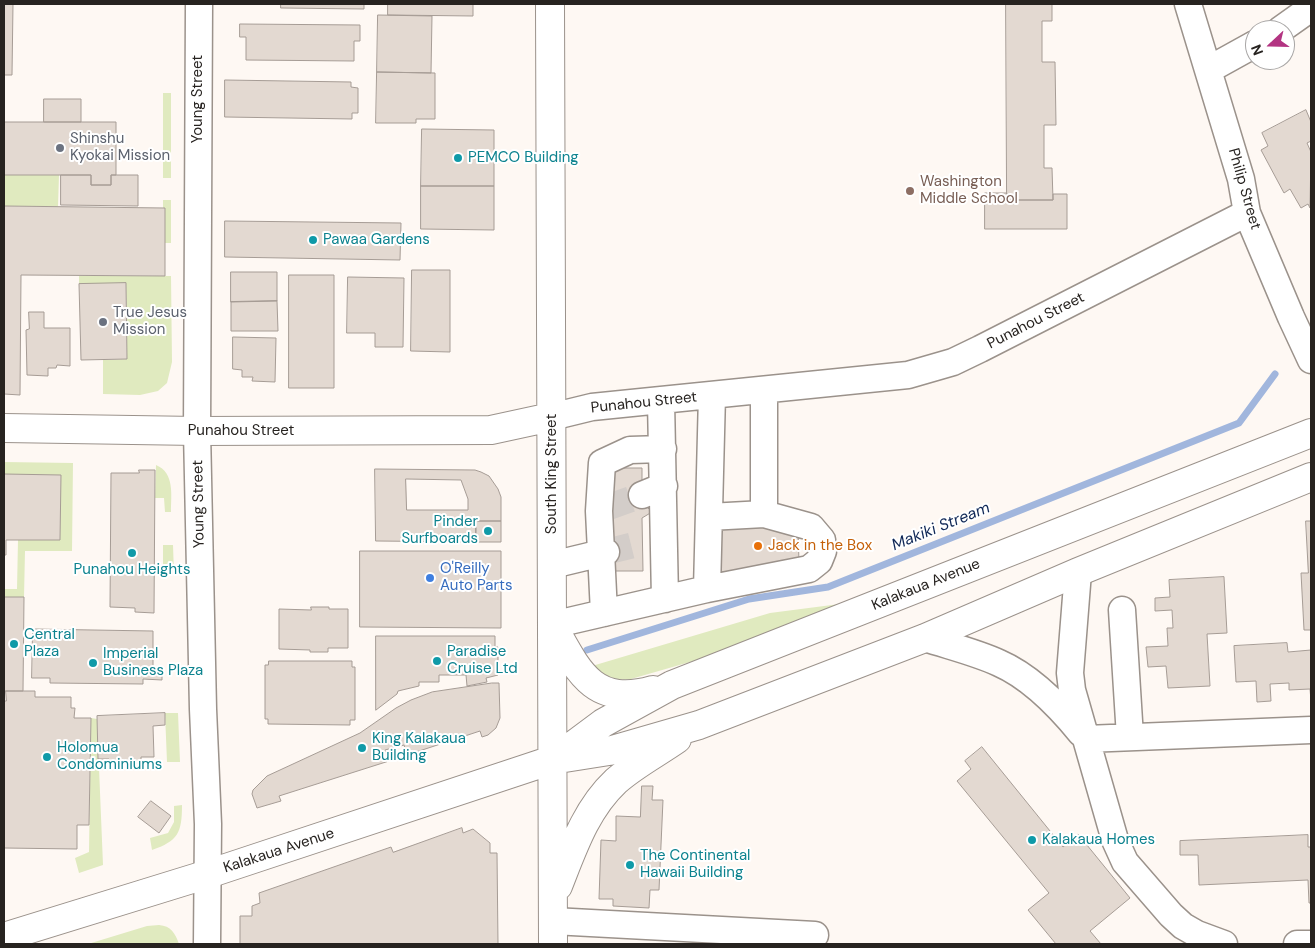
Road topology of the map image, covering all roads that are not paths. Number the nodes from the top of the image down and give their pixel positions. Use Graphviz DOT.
graph roads {
  1 [pos="199,4"];
  2 [pos="550,4"];
  3 [pos="1188,4"];
  4 [pos="1311,8"];
  5 [pos="1294,20"];
  6 [pos="1245,50"];
  7 [pos="1208,70"];
  8 [pos="1248,213"];
  9 [pos="1311,360"];
  10 [pos="764,390"];
  11 [pos="712,396"];
  12 [pos="661,401"];
  13 [pos="552,417"];
  14 [pos="4,428"];
  15 [pos="197,432"];
  16 [pos="1311,433"];
  17 [pos="662,449"];
  18 [pos="1311,477"];
  19 [pos="764,514"];
  20 [pos="709,517"];
  21 [pos="604,552"];
  22 [pos="552,565"];
  23 [pos="1078,572"];
  24 [pos="706,589"];
  25 [pos="665,599"];
  26 [pos="1122,610"];
  27 [pos="604,613"];
  28 [pos="552,625"];
  29 [pos="924,638"];
  30 [pos="672,685"];
  31 [pos="699,725"];
  32 [pos="1311,730"];
  33 [pos="1130,737"];
  34 [pos="1086,739"];
  35 [pos="552,760"];
  36 [pos="208,874"];
  37 [pos="553,921"];
  38 [pos="815,935"];
  39 [pos="4,937"];
  40 [pos="207,944"];
  41 [pos="1224,944"];
  42 [pos="1297,944"];
  43 [pos="1311,944"];
  1 -- 15 [label="street, Young Street"];
  2 -- 13 [label="main road, South King Street"];
  3 -- 7 [label="street, Philip Street"];
  4 -- 5 [label="street"];
  6 -- 7 [label="street"];
  7 -- 8 [label="street, Philip Street"];
  8 -- 9 [label="street, Philip Street"];
  8 -- 10 [label="street, Punahou Street"];
  10 -- 11 [label="street, Punahou Street"];
  10 -- 19 [label="street"];
  11 -- 12 [label="street, Punahou Street"];
  11 -- 20 [label="street"];
  12 -- 13 [label="street, Punahou Street"];
  12 -- 17 [label="street"];
  13 -- 15 [label="main road, Punahou Street"];
  13 -- 22 [label="main road, South King Street"];
  14 -- 15 [label="main road, Punahou Street"];
  15 -- 36 [label="street, Young Street"];
  16 -- 30 [label="main road, Kalakaua Avenue"];
  17 -- 21 [label="street"];
  17 -- 25 [label="street"];
  18 -- 23 [label="main road, Kalakaua Avenue"];
  19 -- 20 [label="street"];
  19 -- 24 [label="street"];
  20 -- 24 [label="street"];
  21 -- 22 [label="street"];
  21 -- 27 [label="street"];
  22 -- 28 [label="main road, South King Street"];
  23 -- 29 [label="main road, Kalakaua Avenue"];
  23 -- 34 [label="street"];
  24 -- 25 [label="street"];
  25 -- 27 [label="street"];
  26 -- 33 [label="street"];
  27 -- 28 [label="street"];
  28 -- 30 [label="main road"];
  28 -- 35 [label="main road, South King Street"];
  29 -- 31 [label="main road, Kalakaua Avenue"];
  29 -- 34 [label="street"];
  30 -- 35 [label="main road, Kalakaua Avenue"];
  31 -- 35 [label="main road, Kalakaua Avenue"];
  31 -- 37 [label="main road"];
  32 -- 33 [label="street"];
  33 -- 34 [label="street"];
  34 -- 41 [label="street"];
  35 -- 36 [label="main road, Kalakaua Avenue"];
  35 -- 37 [label="main road, South King Street"];
  36 -- 39 [label="main road, Kalakaua Avenue"];
  36 -- 40 [label="street, Young Street"];
  37 -- 38 [label="street"];
  42 -- 43 [label="street"];
}
